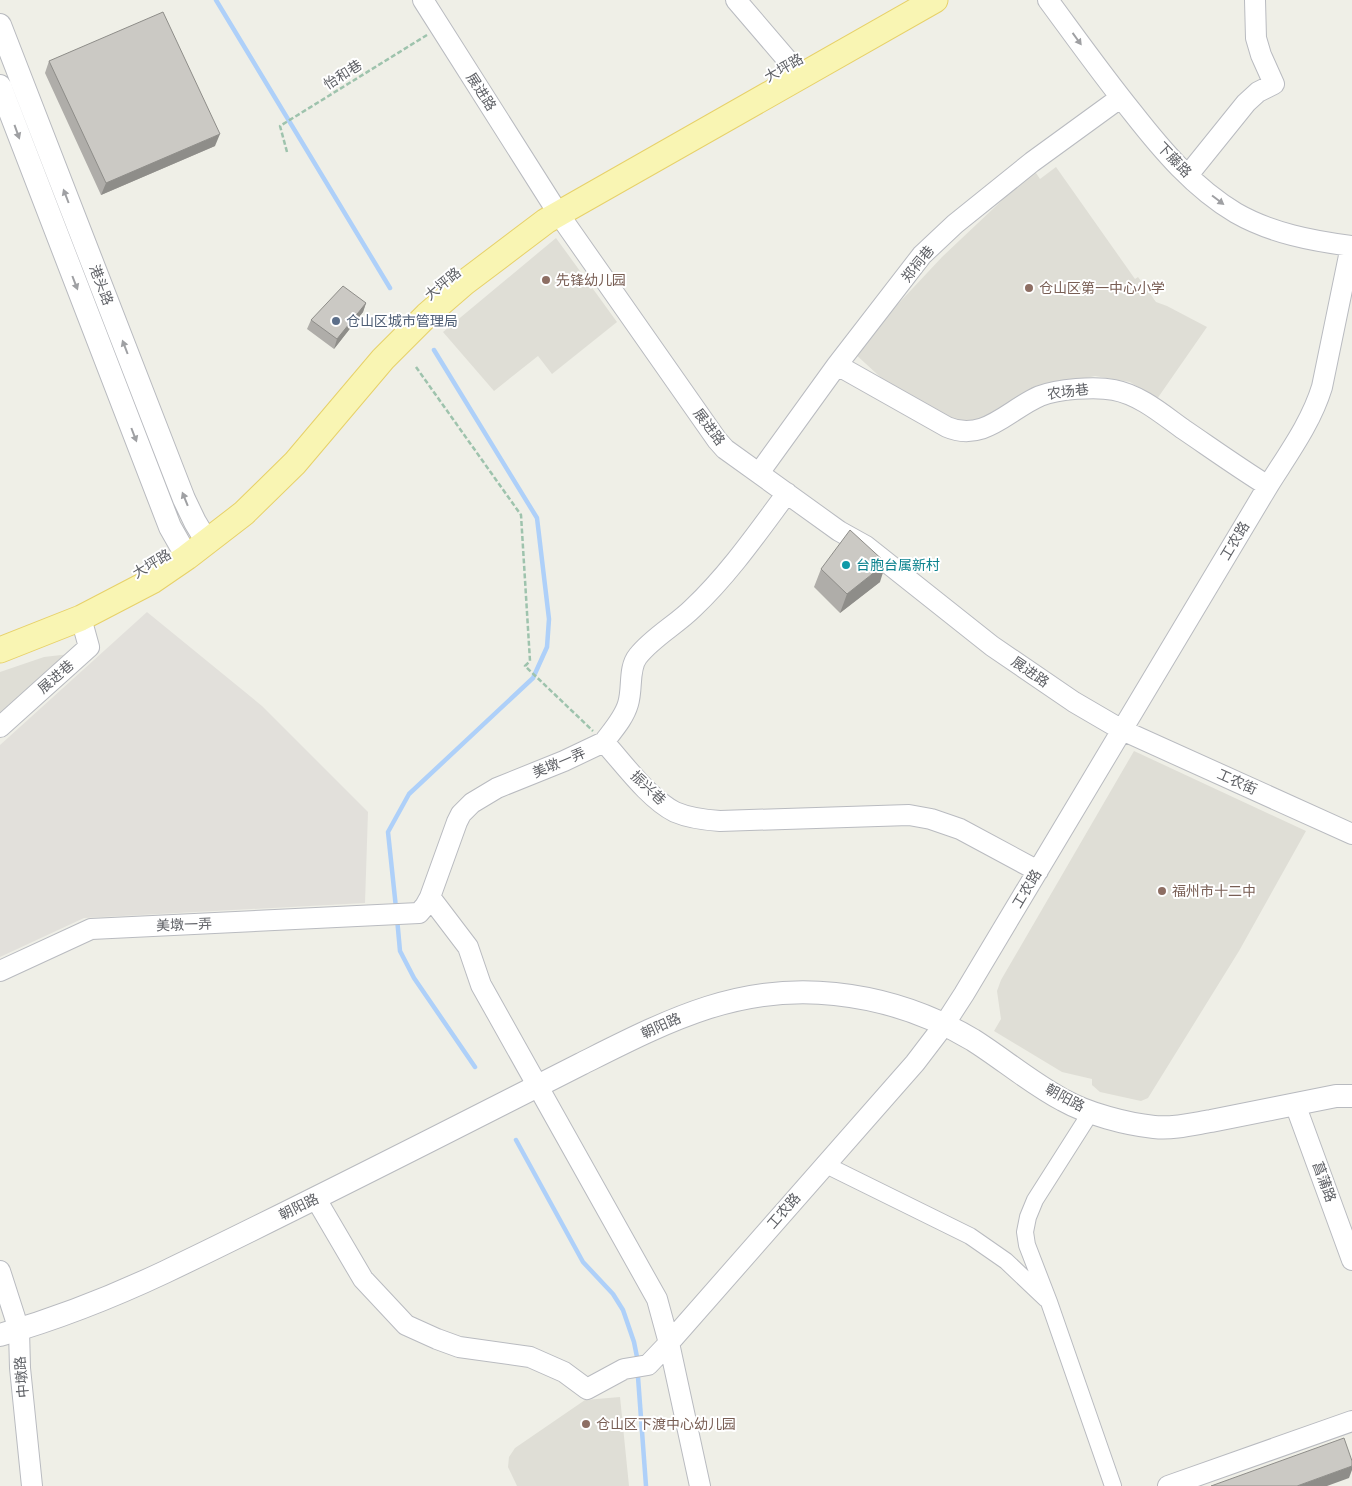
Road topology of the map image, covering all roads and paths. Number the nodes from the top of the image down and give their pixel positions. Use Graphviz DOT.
graph roads {
  1 [pos="422,0"];
  2 [pos="736,0"];
  3 [pos="905,0"];
  4 [pos="935,0"];
  5 [pos="1048,0"];
  6 [pos="1255,0"];
  7 [pos="0,25"];
  8 [pos="439,27"];
  9 [pos="796,70"];
  10 [pos="6,89"];
  11 [pos="1120,98"];
  12 [pos="287,152"];
  13 [pos="1188,175"];
  14 [pos="555,207"];
  15 [pos="1352,246"];
  16 [pos="837,365"];
  17 [pos="416,367"];
  18 [pos="759,473"];
  19 [pos="1268,486"];
  20 [pos="787,492"];
  21 [pos="204,537"];
  22 [pos="184,552"];
  23 [pos="82,618"];
  24 [pos="0,634"];
  25 [pos="0,650"];
  26 [pos="0,726"];
  27 [pos="1122,730"];
  28 [pos="604,742"];
  29 [pos="1352,834"];
  30 [pos="1038,871"];
  31 [pos="430,896"];
  32 [pos="0,971"];
  33 [pos="944,1025"];
  34 [pos="537,1086"];
  35 [pos="1352,1096"];
  36 [pos="1295,1104"];
  37 [pos="1091,1112"];
  38 [pos="824,1164"];
  39 [pos="316,1199"];
  40 [pos="1352,1260"];
  41 [pos="0,1271"];
  42 [pos="1049,1302"];
  43 [pos="9,1333"];
  44 [pos="669,1343"];
  45 [pos="1352,1421"];
  46 [pos="32,1486"];
  47 [pos="700,1486"];
  48 [pos="1113,1486"];
  49 [pos="1168,1486"];
  1 -- 8 [label="street, 展进路"];
  2 -- 9 [label="street"];
  3 -- 9 [label="main road, 大坪路"];
  4 -- 9 [label="main road"];
  5 -- 11 [label="street, 下藤路, one-way"];
  6 -- 13 [label="street"];
  7 -- 10 [label="main road, 港头路"];
  8 -- 12 [label="path, 怡和巷"];
  8 -- 14 [label="street, 展进路"];
  9 -- 14 [label="main road, 大坪路"];
  21 -- 10 [label="main road, 港头路, one-way"];
  10 -- 22 [label="main road, 港头路, one-way"];
  11 -- 13 [label="street, 下藤路"];
  11 -- 16 [label="street, 郑祠巷"];
  13 -- 15 [label="street, 下藤路, one-way"];
  14 -- 18 [label="street, 展进路"];
  14 -- 21 [label="main road, 大坪路"];
  15 -- 19 [label="street, 工农路"];
  16 -- 18 [label="street, 郑祠巷"];
  16 -- 19 [label="street, 农场巷"];
  17 -- 28 [label="path"];
  18 -- 20 [label="street, 展进路"];
  19 -- 27 [label="street, 工农路"];
  20 -- 27 [label="street, 展进路"];
  20 -- 28 [label="street"];
  21 -- 22 [label="main road, 大坪路"];
  22 -- 23 [label="main road"];
  22 -- 24 [label="main road, 大坪路"];
  23 -- 25 [label="main road"];
  23 -- 26 [label="street, 展进巷"];
  27 -- 29 [label="street, 工农街"];
  27 -- 30 [label="street, 工农路"];
  28 -- 30 [label="street, 振兴巷"];
  28 -- 31 [label="street, 美墩一弄"];
  30 -- 33 [label="street, 工农路"];
  31 -- 32 [label="street, 美墩一弄"];
  31 -- 34 [label="street"];
  33 -- 34 [label="main road, 朝阳路"];
  33 -- 37 [label="main road, 朝阳路"];
  33 -- 38 [label="street, 工农路"];
  34 -- 39 [label="main road, 朝阳路"];
  34 -- 44 [label="street"];
  35 -- 36 [label="main road, 朝阳路"];
  36 -- 37 [label="main road, 朝阳路"];
  36 -- 40 [label="street, 菖蒲路"];
  37 -- 42 [label="street"];
  38 -- 42 [label="street"];
  38 -- 44 [label="street, 工农路"];
  39 -- 43 [label="main road, 朝阳路"];
  39 -- 44 [label="street, 工农路"];
  41 -- 43 [label="street, 中墩路"];
  42 -- 48 [label="street"];
  43 -- 46 [label="street, 中墩路"];
  44 -- 47 [label="street"];
  45 -- 49 [label="street"];
}
